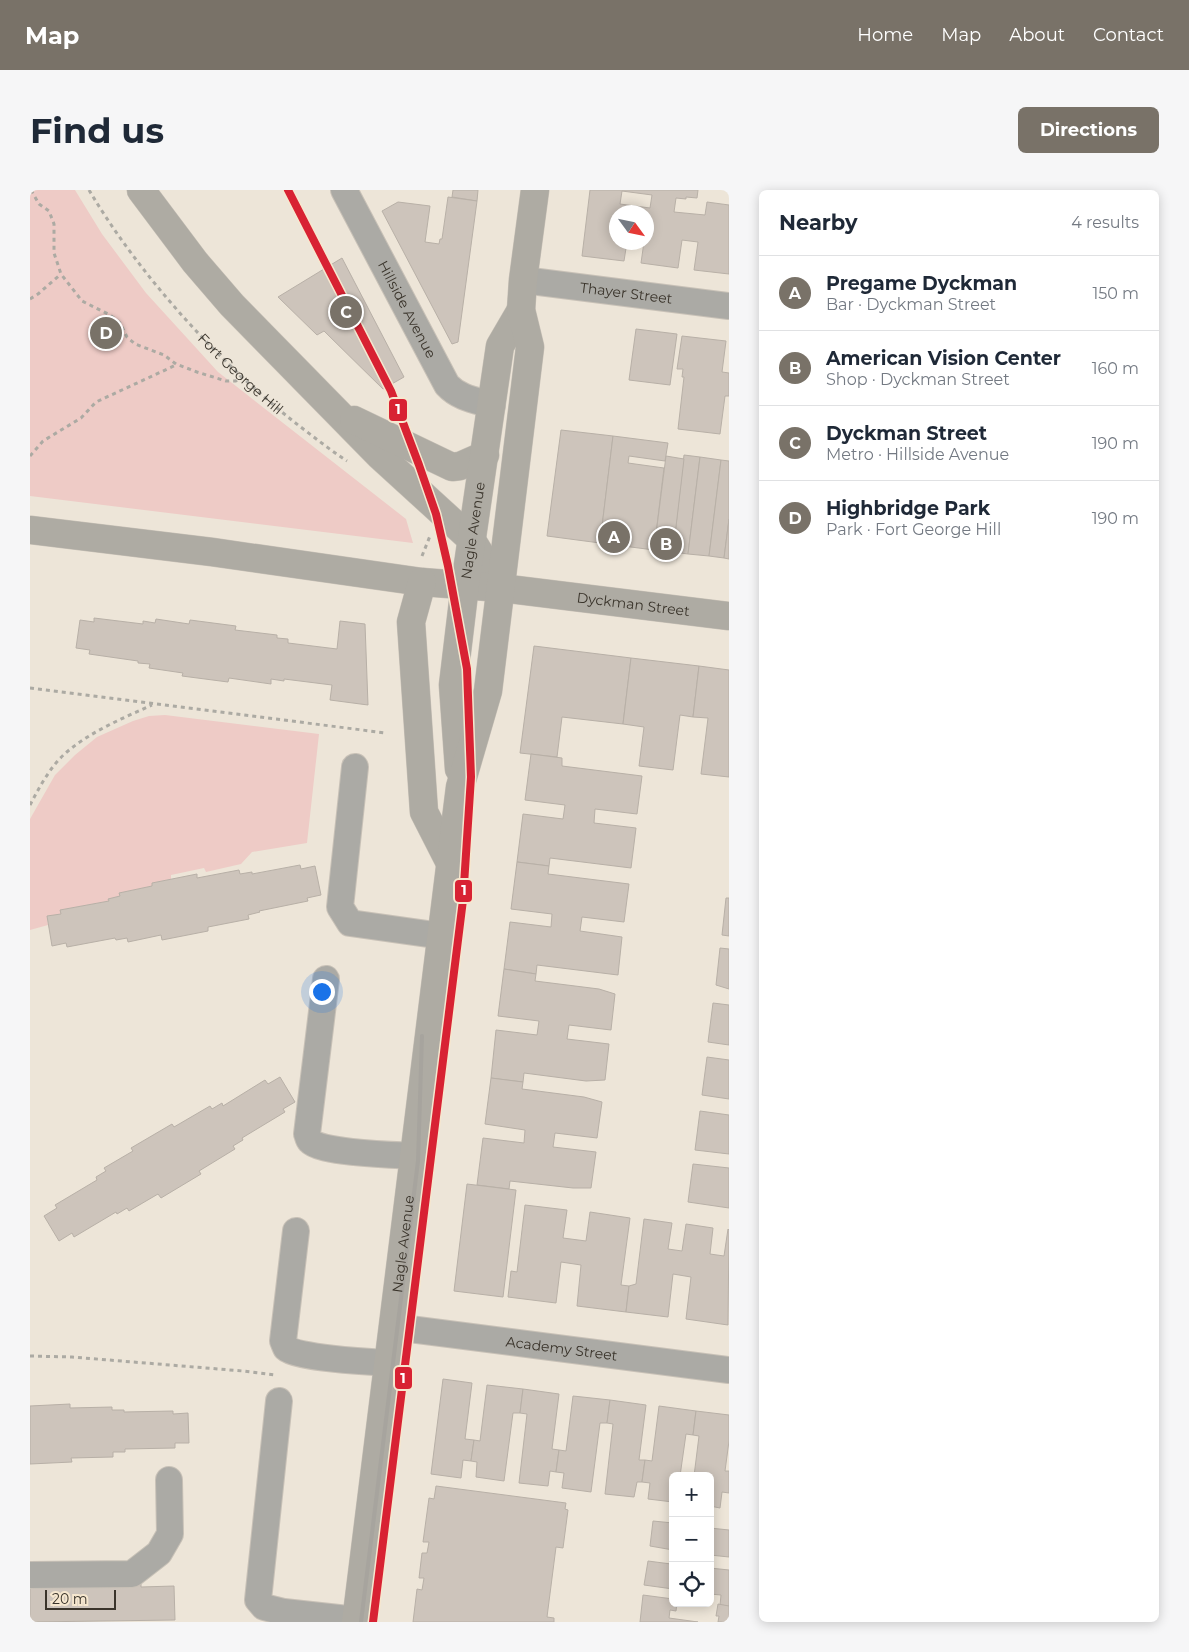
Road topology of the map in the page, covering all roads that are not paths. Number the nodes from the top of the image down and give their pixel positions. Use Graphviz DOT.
graph roads {
  1 [pos="141,190"];
  2 [pos="344,190"];
  3 [pos="535,190"];
  4 [pos="523,280"];
  5 [pos="729,306"];
  6 [pos="521,310"];
  7 [pos="492,405"];
  8 [pos="338,412"];
  9 [pos="485,455"];
  10 [pos="30,530"];
  11 [pos="471,539"];
  12 [pos="416,581"];
  13 [pos="464,585"];
  14 [pos="501,588"];
  15 [pos="729,616"];
  16 [pos="355,767"];
  17 [pos="460,787"];
  18 [pos="451,865"];
  19 [pos="442,936"];
  20 [pos="326,979"];
  21 [pos="415,1156"];
  22 [pos="296,1231"];
  23 [pos="394,1327"];
  24 [pos="389,1363"];
  25 [pos="729,1370"];
  26 [pos="279,1389"];
  27 [pos="169,1480"];
  28 [pos="30,1575"];
  29 [pos="357,1621"];
  1 -- 8 [label="main road"];
  2 -- 7 [label="street, Hillside Avenue"];
  3 -- 4 [label="main road, Nagle Avenue"];
  4 -- 5 [label="street, Thayer Street"];
  4 -- 6 [label="main road, Nagle Avenue"];
  6 -- 7 [label="main road, Nagle Avenue"];
  6 -- 14 [label="main road, Nagle Avenue"];
  7 -- 9 [label="main road, Nagle Avenue"];
  8 -- 9 [label="main road"];
  8 -- 11 [label="main road"];
  9 -- 11 [label="main road, Nagle Avenue"];
  10 -- 12 [label="main road, Dyckman Street"];
  11 -- 13 [label="main road, Nagle Avenue"];
  11 -- 14 [label="main road"];
  12 -- 13 [label="main road, Dyckman Street"];
  12 -- 18 [label="main road"];
  13 -- 14 [label="main road, Dyckman Street"];
  13 -- 17 [label="main road, Nagle Avenue"];
  14 -- 15 [label="main road, Dyckman Street"];
  14 -- 17 [label="main road, Nagle Avenue"];
  16 -- 19 [label="street"];
  17 -- 18 [label="main road, Nagle Avenue"];
  18 -- 19 [label="main road, Nagle Avenue"];
  19 -- 21 [label="main road, Nagle Avenue"];
  20 -- 21 [label="street"];
  21 -- 23 [label="main road, Nagle Avenue"];
  22 -- 24 [label="street"];
  23 -- 24 [label="main road, Nagle Avenue"];
  23 -- 25 [label="street, Academy Street"];
  24 -- 29 [label="main road, Nagle Avenue"];
  26 -- 29 [label="street"];
  27 -- 28 [label="street"];
}
